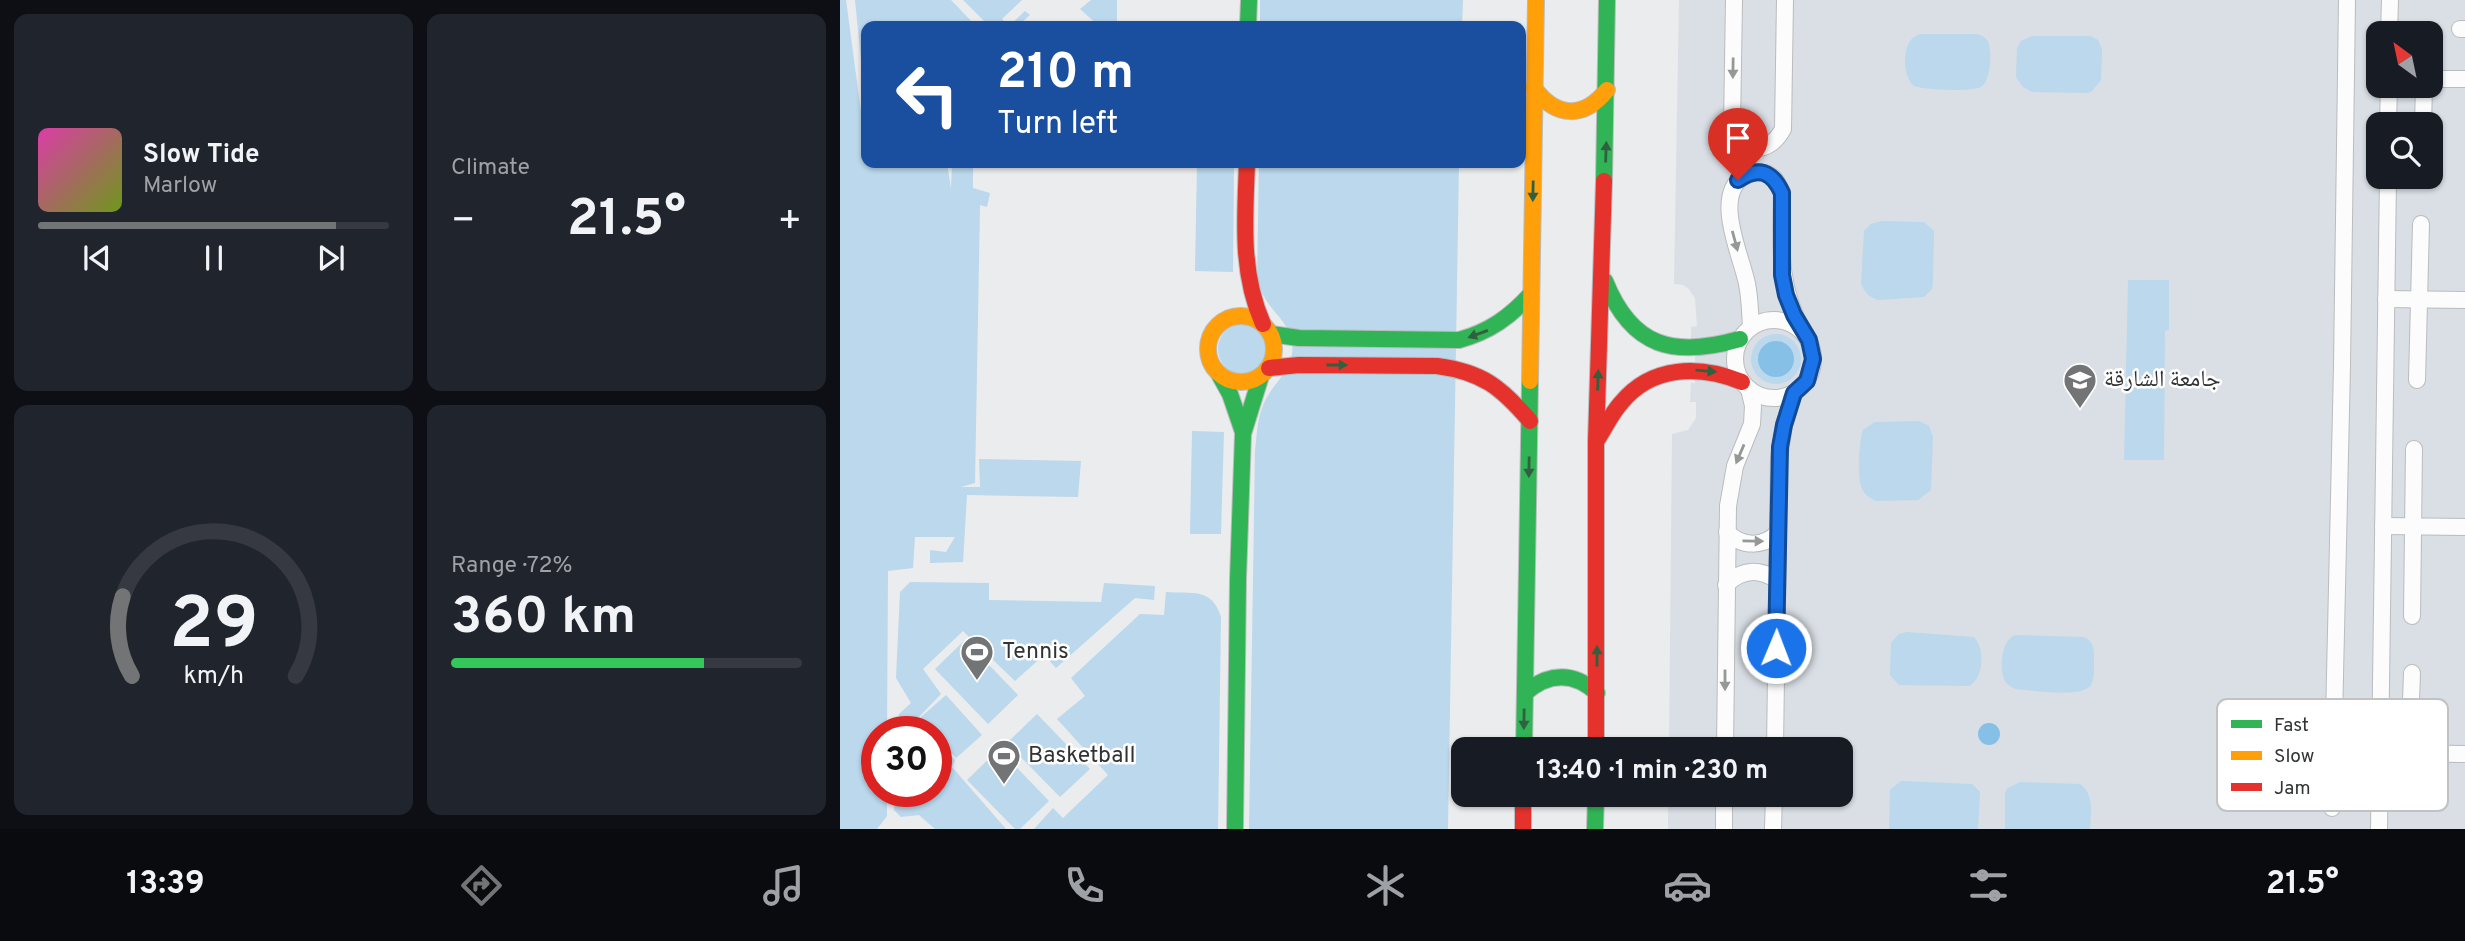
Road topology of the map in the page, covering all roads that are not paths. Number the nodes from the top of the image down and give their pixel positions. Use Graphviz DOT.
graph roads {
  1 [pos="1249,0"];
  2 [pos="1536,0"];
  3 [pos="1607,0"];
  4 [pos="1734,0"];
  5 [pos="1784,0"];
  6 [pos="2347,0"];
  7 [pos="2390,0"];
  8 [pos="1248,21"];
  9 [pos="2389,21"];
  10 [pos="2443,79"];
  11 [pos="2465,79"];
  12 [pos="1534,88"];
  13 [pos="1607,90"];
  14 [pos="1247,168"];
  15 [pos="2388,189"];
  16 [pos="2421,224"];
  17 [pos="1245,271"];
  18 [pos="1602,272"];
  19 [pos="1531,293"];
  20 [pos="2386,299"];
  21 [pos="2419,299"];
  22 [pos="2465,300"];
  23 [pos="1222,322"];
  24 [pos="1266,329"];
  25 [pos="1746,333"];
  26 [pos="1804,333"];
  27 [pos="1438,341"];
  28 [pos="1671,347"];
  29 [pos="1437,366"];
  30 [pos="1673,370"];
  31 [pos="1265,372"];
  32 [pos="1220,376"];
  33 [pos="2417,380"];
  34 [pos="1746,385"];
  35 [pos="1794,393"];
  36 [pos="1530,421"];
  37 [pos="1243,433"];
  38 [pos="1596,441"];
  39 [pos="2414,449"];
  40 [pos="2383,526"];
  41 [pos="2413,526"];
  42 [pos="2465,527"];
  43 [pos="1727,532"];
  44 [pos="1778,532"];
  45 [pos="1777,580"];
  46 [pos="1726,584"];
  47 [pos="2412,616"];
  48 [pos="2412,673"];
  49 [pos="1525,693"];
  50 [pos="1597,693"];
  51 [pos="2334,699"];
  52 [pos="2381,699"];
  53 [pos="2411,699"];
  54 [pos="1524,737"];
  55 [pos="1596,737"];
  56 [pos="1725,737"];
  57 [pos="1775,737"];
  58 [pos="1523,807"];
  59 [pos="1595,807"];
  60 [pos="1724,807"];
  61 [pos="1774,807"];
  62 [pos="2379,811"];
  63 [pos="1235,829"];
  64 [pos="1523,829"];
  65 [pos="1595,829"];
  66 [pos="1724,829"];
  67 [pos="1773,829"];
  68 [pos="2379,829"];
  1 -- 8 [label="street"];
  2 -- 12 [label="street"];
  3 -- 13 [label="street"];
  4 -- 5 [label="street, one-way"];
  6 -- 51 [label="street"];
  7 -- 9 [label="street"];
  10 -- 11 [label="street"];
  12 -- 13 [label="street"];
  12 -- 19 [label="street, one-way"];
  18 -- 13 [label="street, one-way"];
  14 -- 17 [label="street"];
  15 -- 20 [label="street"];
  16 -- 21 [label="street"];
  17 -- 23 [label="street"];
  17 -- 24 [label="street"];
  18 -- 28 [label="street"];
  38 -- 18 [label="street, one-way"];
  19 -- 27 [label="street, one-way"];
  19 -- 36 [label="street"];
  20 -- 21 [label="street"];
  20 -- 40 [label="street"];
  21 -- 22 [label="street"];
  21 -- 33 [label="street"];
  23 -- 24 [label="street"];
  23 -- 32 [label="street"];
  24 -- 27 [label="street"];
  24 -- 31 [label="street"];
  25 -- 26 [label="street"];
  26 -- 25 [label="street, one-way"];
  25 -- 28 [label="street"];
  25 -- 34 [label="street"];
  26 -- 35 [label="street"];
  27 -- 29 [label="street"];
  28 -- 30 [label="street"];
  31 -- 29 [label="street, one-way"];
  29 -- 36 [label="street"];
  30 -- 34 [label="street, one-way"];
  30 -- 38 [label="street"];
  31 -- 32 [label="street"];
  31 -- 37 [label="street"];
  32 -- 37 [label="street"];
  34 -- 35 [label="street"];
  34 -- 43 [label="street, one-way"];
  35 -- 44 [label="street"];
  36 -- 49 [label="street, one-way"];
  37 -- 63 [label="street"];
  50 -- 38 [label="street, one-way"];
  39 -- 41 [label="street"];
  40 -- 41 [label="street"];
  40 -- 52 [label="street"];
  41 -- 42 [label="street"];
  41 -- 47 [label="street"];
  43 -- 44 [label="street, one-way"];
  43 -- 46 [label="street"];
  44 -- 45 [label="street"];
  45 -- 46 [label="street"];
  45 -- 57 [label="street"];
  46 -- 56 [label="street, one-way"];
  48 -- 53 [label="street"];
  49 -- 50 [label="street"];
  49 -- 54 [label="street, one-way"];
  50 -- 55 [label="street"];
  58 -- 64 [label="street"];
  59 -- 65 [label="street"];
  60 -- 66 [label="street"];
  61 -- 67 [label="street"];
  62 -- 68 [label="street"];
}
